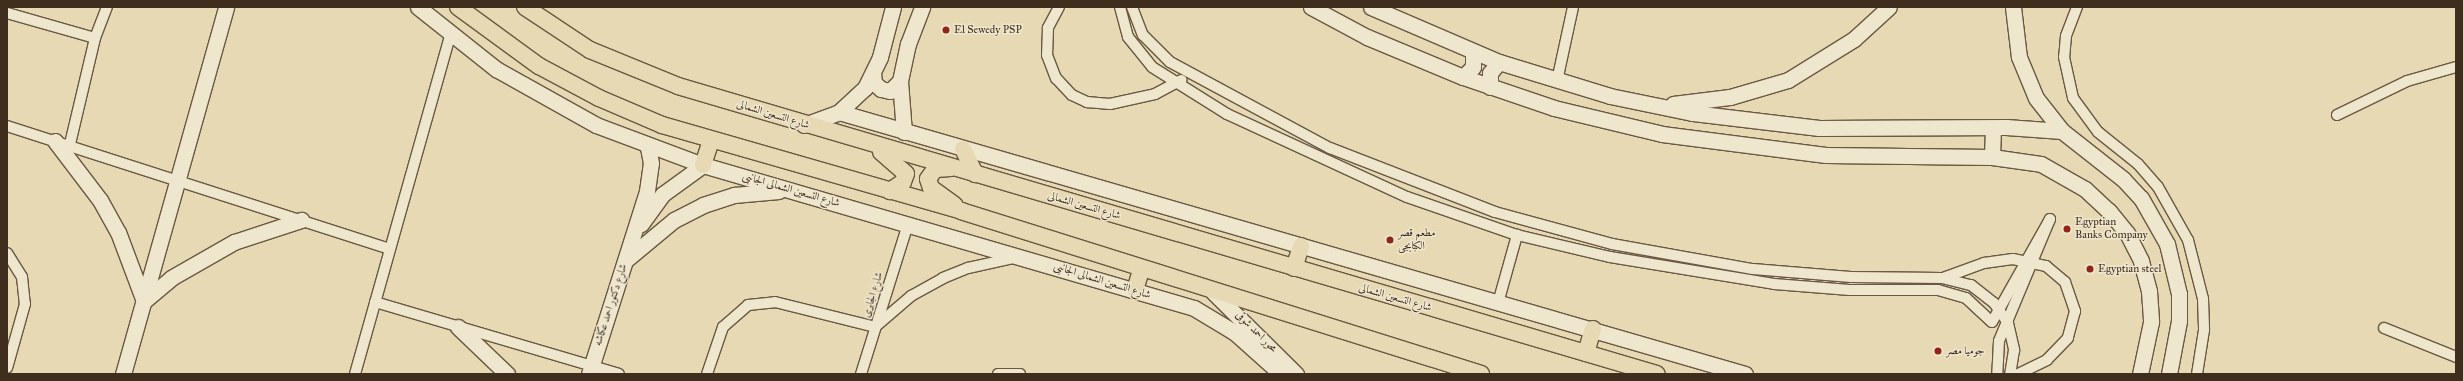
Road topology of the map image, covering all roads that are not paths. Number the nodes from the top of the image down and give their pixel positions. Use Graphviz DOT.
graph roads {
  1 [pos="107,7"];
  2 [pos="226,7"];
  3 [pos="418,7"];
  4 [pos="458,7"];
  5 [pos="525,7"];
  6 [pos="893,7"];
  7 [pos="922,7"];
  8 [pos="1060,7"];
  9 [pos="1120,7"];
  10 [pos="1132,7"];
  11 [pos="1311,7"];
  12 [pos="1372,7"];
  13 [pos="1573,7"];
  14 [pos="1889,7"];
  15 [pos="2013,7"];
  16 [pos="2077,7"];
  17 [pos="7,14"];
  18 [pos="450,35"];
  19 [pos="95,38"];
  20 [pos="1473,53"];
  21 [pos="1499,62"];
  22 [pos="2456,67"];
  23 [pos="1188,72"];
  24 [pos="873,73"];
  25 [pos="1463,77"];
  26 [pos="900,81"];
  27 [pos="1557,81"];
  28 [pos="1178,84"];
  29 [pos="1490,87"];
  30 [pos="1651,105"];
  31 [pos="839,112"];
  32 [pos="2337,115"];
  33 [pos="804,125"];
  34 [pos="7,126"];
  35 [pos="1992,128"];
  36 [pos="2062,131"];
  37 [pos="904,132"];
  38 [pos="710,141"];
  39 [pos="63,143"];
  40 [pos="870,144"];
  41 [pos="648,147"];
  42 [pos="963,149"];
  43 [pos="1992,157"];
  44 [pos="703,165"];
  45 [pos="952,168"];
  46 [pos="974,174"];
  47 [pos="178,180"];
  48 [pos="796,191"];
  49 [pos="890,191"];
  50 [pos="962,211"];
  51 [pos="301,220"];
  52 [pos="908,224"];
  53 [pos="1517,235"];
  54 [pos="633,237"];
  55 [pos="1612,244"];
  56 [pos="1301,246"];
  57 [pos="390,249"];
  58 [pos="7,254"];
  59 [pos="1023,257"];
  60 [pos="1610,257"];
  61 [pos="624,261"];
  62 [pos="1294,268"];
  63 [pos="1141,270"];
  64 [pos="1851,277"];
  65 [pos="1942,278"];
  66 [pos="1135,290"];
  67 [pos="1850,290"];
  68 [pos="1213,292"];
  69 [pos="144,301"];
  70 [pos="375,302"];
  71 [pos="1498,303"];
  72 [pos="458,327"];
  73 [pos="875,327"];
  74 [pos="2384,328"];
  75 [pos="1593,329"];
  76 [pos="1586,353"];
  77 [pos="2456,356"];
  78 [pos="7,368"];
  79 [pos="590,370"];
  80 [pos="123,374"];
  81 [pos="355,374"];
  82 [pos="507,374"];
  83 [pos="619,374"];
  84 [pos="707,374"];
  85 [pos="861,374"];
  86 [pos="998,374"];
  87 [pos="1020,374"];
  88 [pos="1281,374"];
  89 [pos="1296,374"];
  90 [pos="1481,374"];
  91 [pos="1657,374"];
  92 [pos="1745,374"];
  93 [pos="1997,374"];
  94 [pos="2010,374"];
  95 [pos="2018,374"];
  96 [pos="2140,374"];
  97 [pos="2169,374"];
  98 [pos="2197,374"];
  1 -- 19 [label="street"];
  2 -- 47 [label="street"];
  3 -- 18 [label="street, شارع التسعين الشمالى الجانبى"];
  4 -- 38 [label="main road"];
  5 -- 33 [label="main road, شارع التسعين الشمالى"];
  6 -- 24 [label="street"];
  7 -- 26 [label="street"];
  8 -- 28 [label="street"];
  9 -- 28 [label="street"];
  10 -- 23 [label="street"];
  11 -- 25 [label="street"];
  12 -- 20 [label="street"];
  13 -- 27 [label="street"];
  14 -- 30 [label="street"];
  15 -- 36 [label="street"];
  16 -- 98 [label="street"];
  17 -- 19 [label="street"];
  18 -- 41 [label="street, شارع التسعين الشمالى الجانبى"];
  18 -- 57 [label="street"];
  19 -- 39 [label="street"];
  20 -- 21 [label="street"];
  20 -- 25 [label="street"];
  21 -- 27 [label="street"];
  21 -- 29 [label="street"];
  22 -- 32 [label="street"];
  23 -- 28 [label="street"];
  23 -- 55 [label="street"];
  24 -- 26 [label="street"];
  24 -- 31 [label="street"];
  25 -- 29 [label="street"];
  26 -- 37 [label="street"];
  27 -- 30 [label="street"];
  28 -- 53 [label="street"];
  29 -- 43 [label="street"];
  30 -- 35 [label="street"];
  31 -- 33 [label="street"];
  31 -- 37 [label="street"];
  33 -- 40 [label="main road, شارع التسعين الشمالى"];
  34 -- 39 [label="street"];
  35 -- 36 [label="street"];
  35 -- 43 [label="street"];
  36 -- 97 [label="street"];
  37 -- 42 [label="street"];
  38 -- 44 [label="main road"];
  38 -- 49 [label="main road"];
  39 -- 47 [label="street"];
  39 -- 69 [label="street"];
  40 -- 45 [label="main road, شارع التسعين الشمالى"];
  40 -- 49 [label="main road"];
  41 -- 44 [label="street, شارع التسعين الشمالى الجانبى"];
  41 -- 54 [label="street, شارع دكتور احمد عكاشه"];
  42 -- 46 [label="main road"];
  42 -- 56 [label="street"];
  43 -- 96 [label="street"];
  44 -- 48 [label="street, شارع التسعين الشمالى الجانبى"];
  44 -- 54 [label="street, شارع دكتور احمد عكاشه"];
  45 -- 46 [label="main road, شارع التسعين الشمالى"];
  45 -- 50 [label="main road"];
  46 -- 62 [label="main road, شارع التسعين الشمالى"];
  47 -- 51 [label="street"];
  47 -- 69 [label="street"];
  48 -- 52 [label="street, شارع التسعين الشمالى الجانبى"];
  48 -- 61 [label="street"];
  49 -- 50 [label="main road"];
  50 -- 63 [label="main road"];
  51 -- 57 [label="street"];
  51 -- 69 [label="street"];
  52 -- 59 [label="street, شارع التسعين الشمالى الجانبى"];
  52 -- 73 [label="street, شارع الجابرى"];
  53 -- 60 [label="street"];
  53 -- 71 [label="street"];
  54 -- 61 [label="street, شارع دكتور احمد عكاشه"];
  55 -- 60 [label="street"];
  55 -- 64 [label="street"];
  56 -- 62 [label="main road"];
  56 -- 71 [label="street"];
  57 -- 70 [label="street"];
  58 -- 78 [label="street"];
  59 -- 66 [label="street, شارع التسعين الشمالى الجانبى"];
  59 -- 73 [label="street"];
  60 -- 67 [label="street"];
  61 -- 79 [label="street, شارع دكتور احمد عكاشه"];
  62 -- 76 [label="main road, شارع التسعين الشمالى"];
  63 -- 66 [label="main road"];
  63 -- 68 [label="main road"];
  64 -- 65 [label="street"];
  64 -- 67 [label="street"];
  65 -- 94 [label="street"];
  65 -- 95 [label="street"];
  66 -- 88 [label="street, شارع التسعين الشمالى الجانبى"];
  67 -- 93 [label="street"];
  68 -- 89 [label="street, محور احمد شوقى"];
  68 -- 90 [label="main road"];
  69 -- 80 [label="street"];
  70 -- 72 [label="street"];
  70 -- 81 [label="street"];
  71 -- 75 [label="street"];
  72 -- 79 [label="street"];
  72 -- 82 [label="street"];
  73 -- 84 [label="street"];
  73 -- 85 [label="street, شارع الجابرى"];
  74 -- 77 [label="street"];
  75 -- 76 [label="main road"];
  75 -- 92 [label="street"];
  76 -- 91 [label="main road, شارع التسعين الشمالى"];
  79 -- 83 [label="street"];
  86 -- 87 [label="street"];
}
